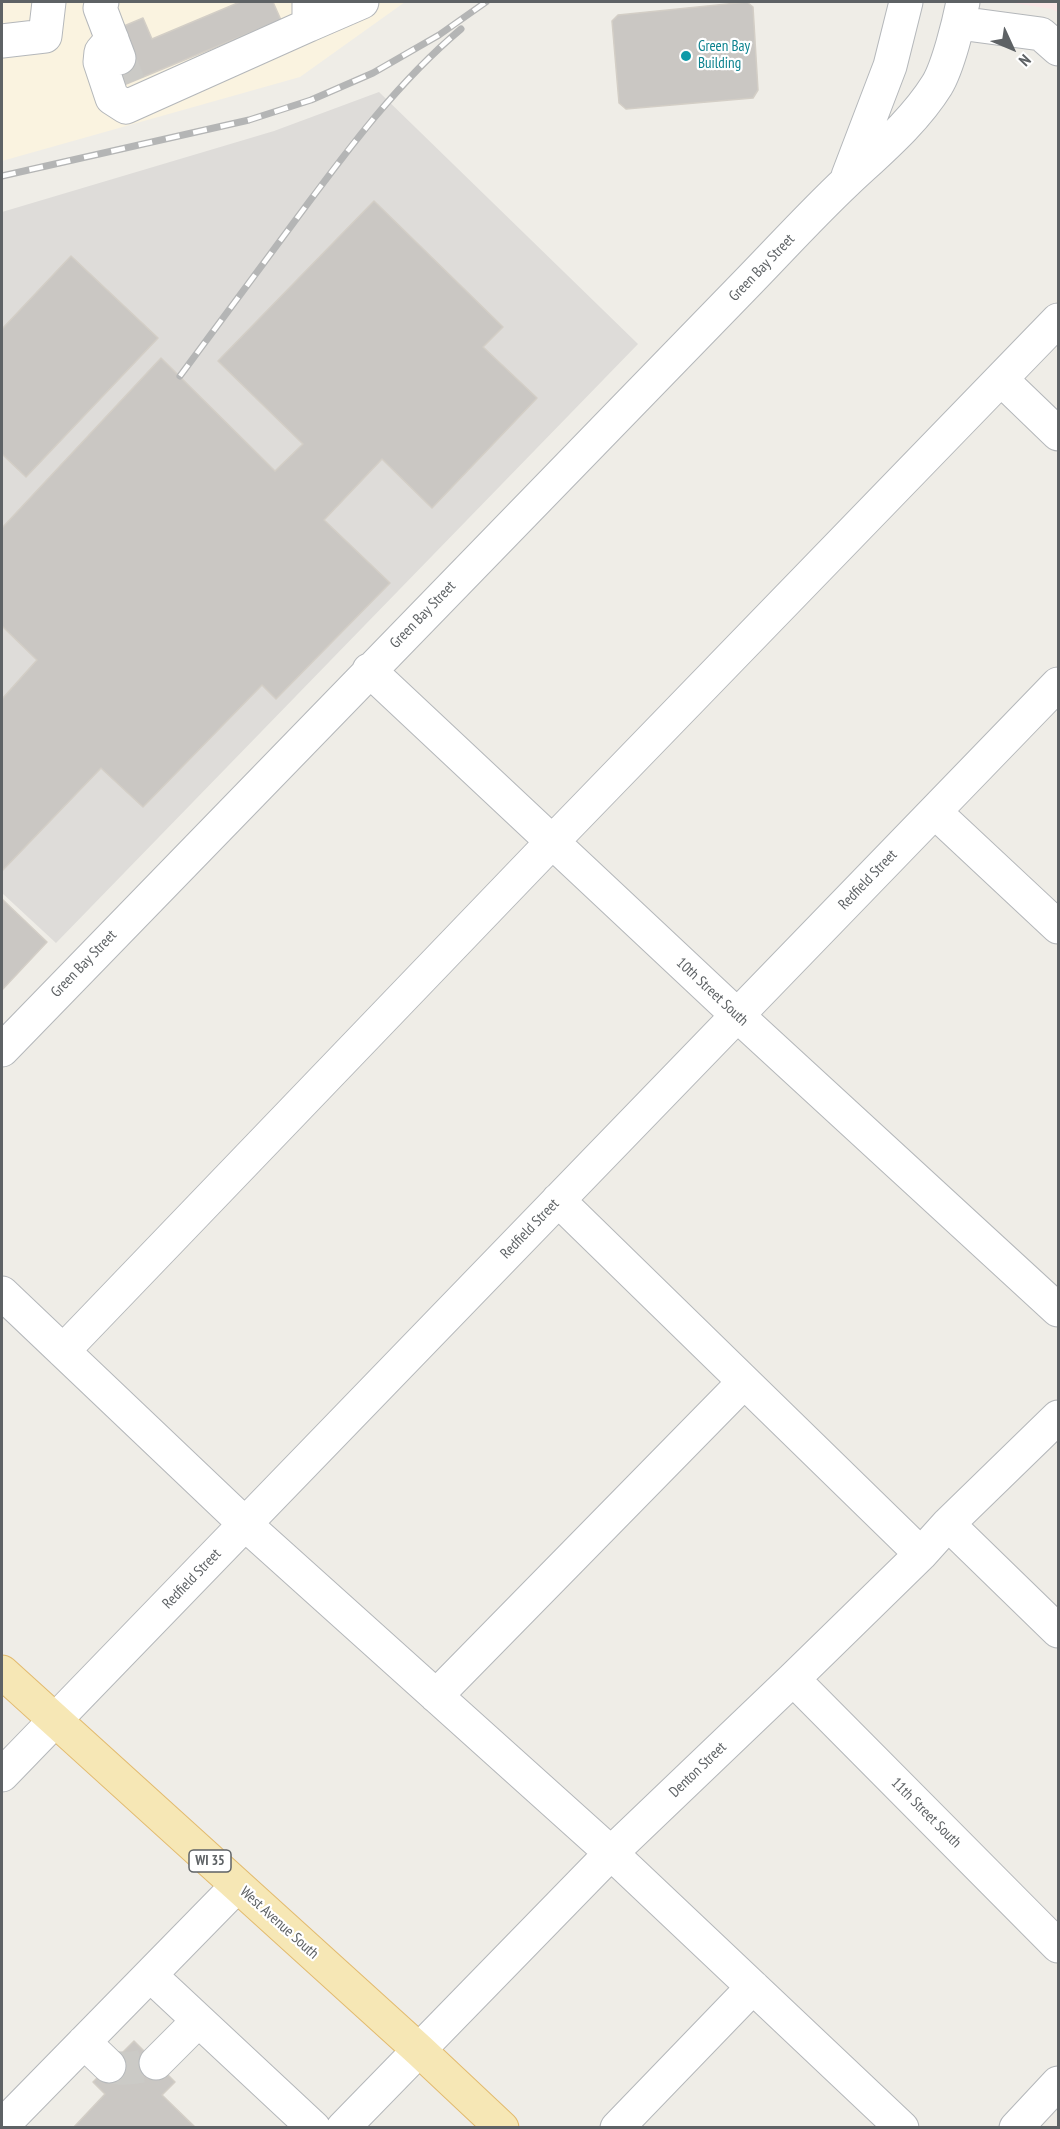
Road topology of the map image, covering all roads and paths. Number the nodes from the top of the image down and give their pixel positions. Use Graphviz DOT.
graph roads {
  1 [pos="49,2"];
  2 [pos="102,2"];
  3 [pos="362,2"];
  4 [pos="906,2"];
  5 [pos="961,12"];
  6 [pos="309,13"];
  7 [pos="2,41"];
  8 [pos="1059,49"];
  9 [pos="846,182"];
  10 [pos="1059,320"];
  11 [pos="1001,379"];
  12 [pos="1059,434"];
  13 [pos="369,670"];
  14 [pos="1059,684"];
  15 [pos="934,812"];
  16 [pos="552,842"];
  17 [pos="1059,927"];
  18 [pos="737,1015"];
  19 [pos="2,1050"];
  20 [pos="558,1200"];
  21 [pos="2,1293"];
  22 [pos="1059,1310"];
  23 [pos="63,1351"];
  24 [pos="744,1382"];
  25 [pos="1059,1417"];
  26 [pos="245,1524"];
  27 [pos="948,1524"];
  28 [pos="921,1554"];
  29 [pos="1059,1630"];
  30 [pos="2,1672"];
  31 [pos="793,1679"];
  32 [pos="436,1696"];
  33 [pos="54,1721"];
  34 [pos="2,1775"];
  35 [pos="611,1853"];
  36 [pos="237,1886"];
  37 [pos="1059,1946"];
  38 [pos="150,1975"];
  39 [pos="753,1987"];
  40 [pos="198,2021"];
  41 [pos="84,2042"];
  42 [pos="419,2050"];
  43 [pos="156,2063"];
  44 [pos="109,2066"];
  45 [pos="1059,2083"];
  46 [pos="2,2127"];
  47 [pos="314,2127"];
  48 [pos="343,2127"];
  49 [pos="502,2127"];
  50 [pos="617,2127"];
  51 [pos="902,2127"];
  52 [pos="1016,2127"];
  1 -- 7 [label="street"];
  2 -- 6 [label="street"];
  3 -- 6 [label="street"];
  4 -- 9 [label="street, Green Bay Street"];
  5 -- 8 [label="street"];
  5 -- 9 [label="street, Green Bay Street"];
  9 -- 13 [label="street, Green Bay Street"];
  10 -- 11 [label="street"];
  11 -- 12 [label="street"];
  11 -- 16 [label="street"];
  13 -- 16 [label="street, 10th Street South"];
  13 -- 19 [label="street, Green Bay Street"];
  14 -- 15 [label="street, Redfield Street"];
  15 -- 17 [label="street"];
  15 -- 18 [label="street, Redfield Street"];
  16 -- 18 [label="street, 10th Street South"];
  16 -- 23 [label="street"];
  18 -- 20 [label="street, Redfield Street"];
  18 -- 22 [label="street, 10th Street South"];
  20 -- 24 [label="street"];
  20 -- 26 [label="street, Redfield Street"];
  21 -- 23 [label="street"];
  23 -- 26 [label="street"];
  24 -- 28 [label="street"];
  24 -- 32 [label="street"];
  25 -- 27 [label="street, Denton Street"];
  26 -- 32 [label="street"];
  26 -- 33 [label="street, Redfield Street"];
  27 -- 28 [label="street, Denton Street"];
  27 -- 29 [label="street"];
  28 -- 31 [label="street, Denton Street"];
  30 -- 33 [label="main road, West Avenue South / WI 35"];
  31 -- 35 [label="street, Denton Street"];
  31 -- 37 [label="street, 11th Street South"];
  32 -- 35 [label="street"];
  33 -- 34 [label="street, Redfield Street"];
  33 -- 36 [label="main road, West Avenue South / WI 35"];
  35 -- 39 [label="street"];
  35 -- 42 [label="street, Denton Street"];
  36 -- 38 [label="street"];
  36 -- 42 [label="main road, West Avenue South / WI 35"];
  38 -- 40 [label="street"];
  38 -- 41 [label="street"];
  39 -- 50 [label="street"];
  39 -- 51 [label="street"];
  40 -- 43 [label="street"];
  40 -- 47 [label="street"];
  41 -- 44 [label="street"];
  41 -- 46 [label="street"];
  42 -- 48 [label="street, Denton Street"];
  42 -- 49 [label="main road, West Avenue South / WI 35"];
  45 -- 52 [label="street"];
}
